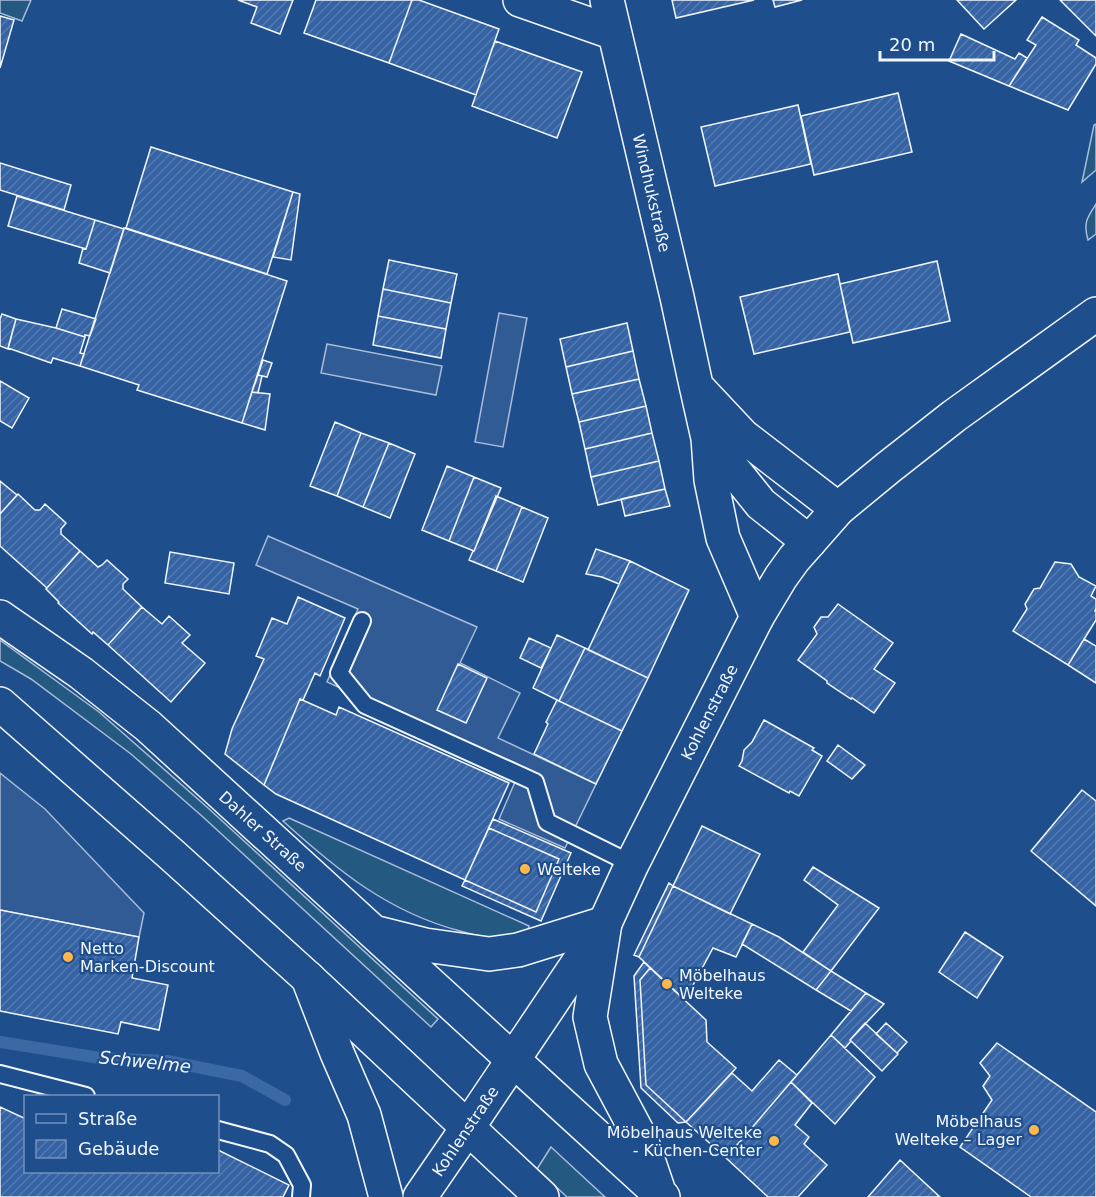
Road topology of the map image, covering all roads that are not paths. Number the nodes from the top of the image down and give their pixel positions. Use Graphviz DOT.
graph roads {
  1 [pos="520,0"];
  2 [pos="607,0"];
  3 [pos="614,33"];
  4 [pos="1096,314"];
  5 [pos="696,385"];
  6 [pos="708,438"];
  7 [pos="838,509"];
  8 [pos="809,542"];
  9 [pos="0,617"];
  10 [pos="757,617"];
  11 [pos="362,621"];
  12 [pos="0,705"];
  13 [pos="632,864"];
  14 [pos="606,923"];
  15 [pos="373,932"];
  16 [pos="308,978"];
  17 [pos="513,1060"];
  18 [pos="0,1074"];
  19 [pos="82,1095"];
  20 [pos="468,1127"];
  21 [pos="219,1130"];
  22 [pos="662,1196"];
  23 [pos="301,1197"];
  24 [pos="386,1197"];
  25 [pos="420,1197"];
  26 [pos="542,1197"];
  1 -- 3 [label="main road"];
  2 -- 3 [label="main road, Windhukstraße"];
  3 -- 5 [label="main road, Windhukstraße"];
  4 -- 7 [label="main road, Kohlenstraße"];
  5 -- 6 [label="main road, Windhukstraße"];
  5 -- 7 [label="main road"];
  6 -- 8 [label="main road, Windhukstraße"];
  6 -- 10 [label="main road, Windhukstraße"];
  7 -- 8 [label="main road, Kohlenstraße"];
  8 -- 10 [label="main road, Kohlenstraße"];
  9 -- 15 [label="main road, Dahler Straße"];
  10 -- 13 [label="main road, Kohlenstraße"];
  11 -- 13 [label="lane"];
  12 -- 16 [label="main road"];
  13 -- 14 [label="main road, Kohlenstraße"];
  14 -- 15 [label="main road"];
  14 -- 17 [label="main road, Kohlenstraße"];
  14 -- 22 [label="main road"];
  15 -- 17 [label="main road, Dahler Straße"];
  16 -- 20 [label="main road"];
  16 -- 24 [label="main road"];
  17 -- 20 [label="main road, Kohlenstraße"];
  17 -- 22 [label="main road, Dahler Straße"];
  18 -- 19 [label="lane"];
  20 -- 25 [label="main road, Kohlenstraße"];
  20 -- 26 [label="main road"];
  21 -- 23 [label="lane"];
}
